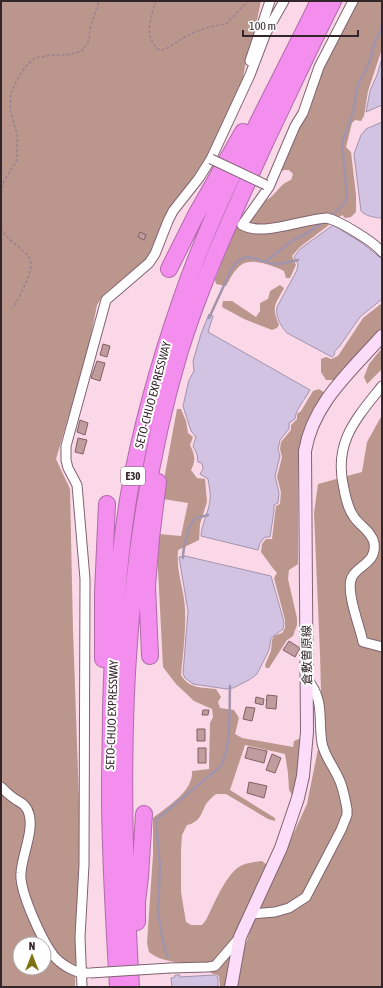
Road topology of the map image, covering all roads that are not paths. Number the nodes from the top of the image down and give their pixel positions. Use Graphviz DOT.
graph roads {
  1 [pos="270,1"];
  2 [pos="284,1"];
  3 [pos="319,1"];
  4 [pos="333,1"];
  5 [pos="354,1"];
  6 [pos="249,78"];
  7 [pos="278,81"];
  8 [pos="211,159"];
  9 [pos="268,186"];
  10 [pos="382,252"];
  11 [pos="170,270"];
  12 [pos="382,336"];
  13 [pos="382,386"];
  14 [pos="168,391"];
  15 [pos="107,504"];
  16 [pos="382,647"];
  17 [pos="150,656"];
  18 [pos="307,679"];
  19 [pos="1,787"];
  20 [pos="110,790"];
  21 [pos="144,814"];
  22 [pos="251,914"];
  23 [pos="240,937"];
  24 [pos="86,973"];
  25 [pos="82,987"];
  26 [pos="118,987"];
  27 [pos="131,987"];
  28 [pos="134,987"];
  29 [pos="231,987"];
  1 -- 6 [label="street"];
  2 -- 6 [label="street"];
  3 -- 7 [label="highway, SETO-CHUO EXPRESSWAY / E30"];
  4 -- 14 [label="highway, SETO-CHUO EXPRESSWAY / E30"];
  5 -- 9 [label="street"];
  6 -- 8 [label="street"];
  7 -- 11 [label="highway"];
  7 -- 20 [label="highway, SETO-CHUO EXPRESSWAY / E30"];
  8 -- 9 [label="street, bridge"];
  8 -- 24 [label="street"];
  9 -- 10 [label="street"];
  12 -- 18 [label="street, 倉敷曽原線"];
  13 -- 16 [label="street"];
  14 -- 17 [label="highway"];
  14 -- 27 [label="highway, SETO-CHUO EXPRESSWAY / E30"];
  15 -- 20 [label="highway"];
  18 -- 22 [label="street, 倉敷曽原線"];
  18 -- 22 [label="street"];
  19 -- 24 [label="street"];
  20 -- 26 [label="highway, SETO-CHUO EXPRESSWAY / E30"];
  21 -- 28 [label="highway"];
  22 -- 23 [label="street, 倉敷曽原線"];
  23 -- 24 [label="street, bridge"];
  23 -- 29 [label="street, 倉敷曽原線"];
  24 -- 25 [label="street"];
}
